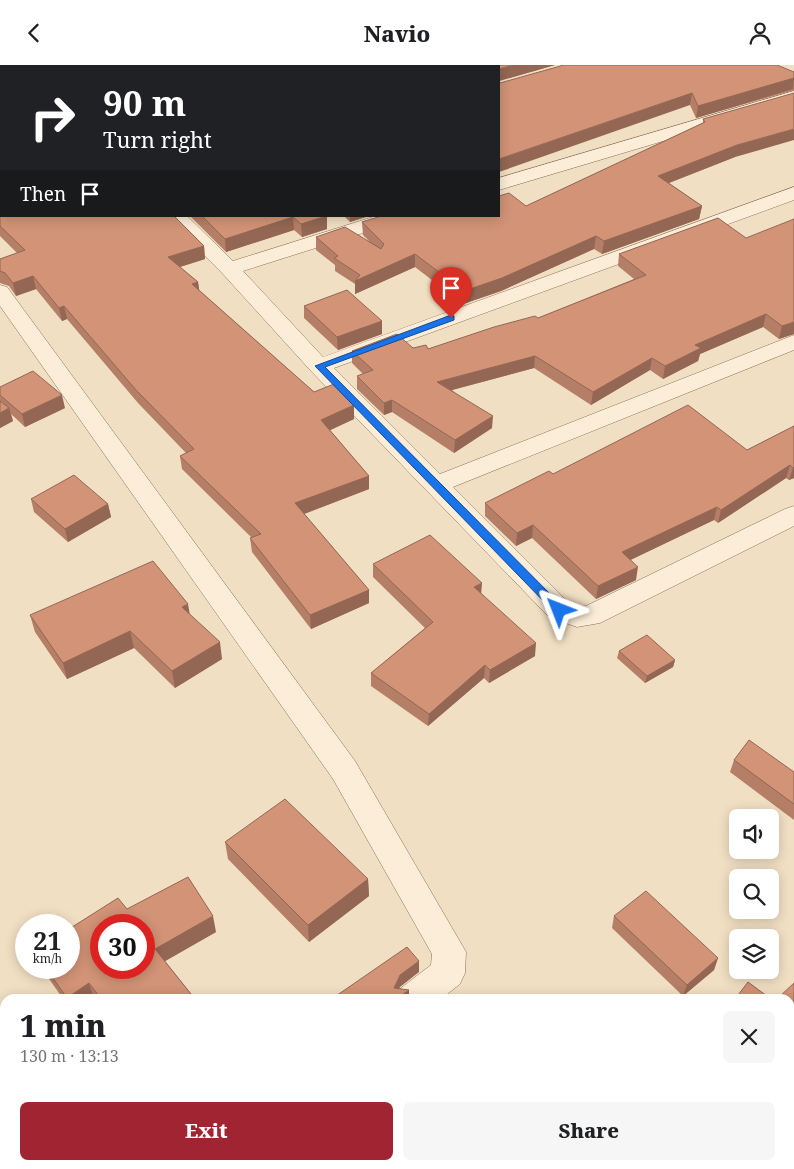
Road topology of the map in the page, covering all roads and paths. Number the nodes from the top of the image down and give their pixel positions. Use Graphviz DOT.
graph roads {
  1 [pos="794,96"];
  2 [pos="500,184"];
  3 [pos="794,193"];
  4 [pos="175,217"];
  5 [pos="394,217"];
  6 [pos="229,269"];
  7 [pos="0,291"];
  8 [pos="794,342"];
  9 [pos="319,366"];
  10 [pos="435,485"];
  11 [pos="794,515"];
  12 [pos="420,994"];
  1 -- 2 [label="street"];
  3 -- 9 [label="street"];
  4 -- 6 [label="street"];
  5 -- 6 [label="street"];
  6 -- 9 [label="street"];
  7 -- 12 [label="street"];
  8 -- 10 [label="street"];
  9 -- 10 [label="street"];
  10 -- 11 [label="street"];
}
